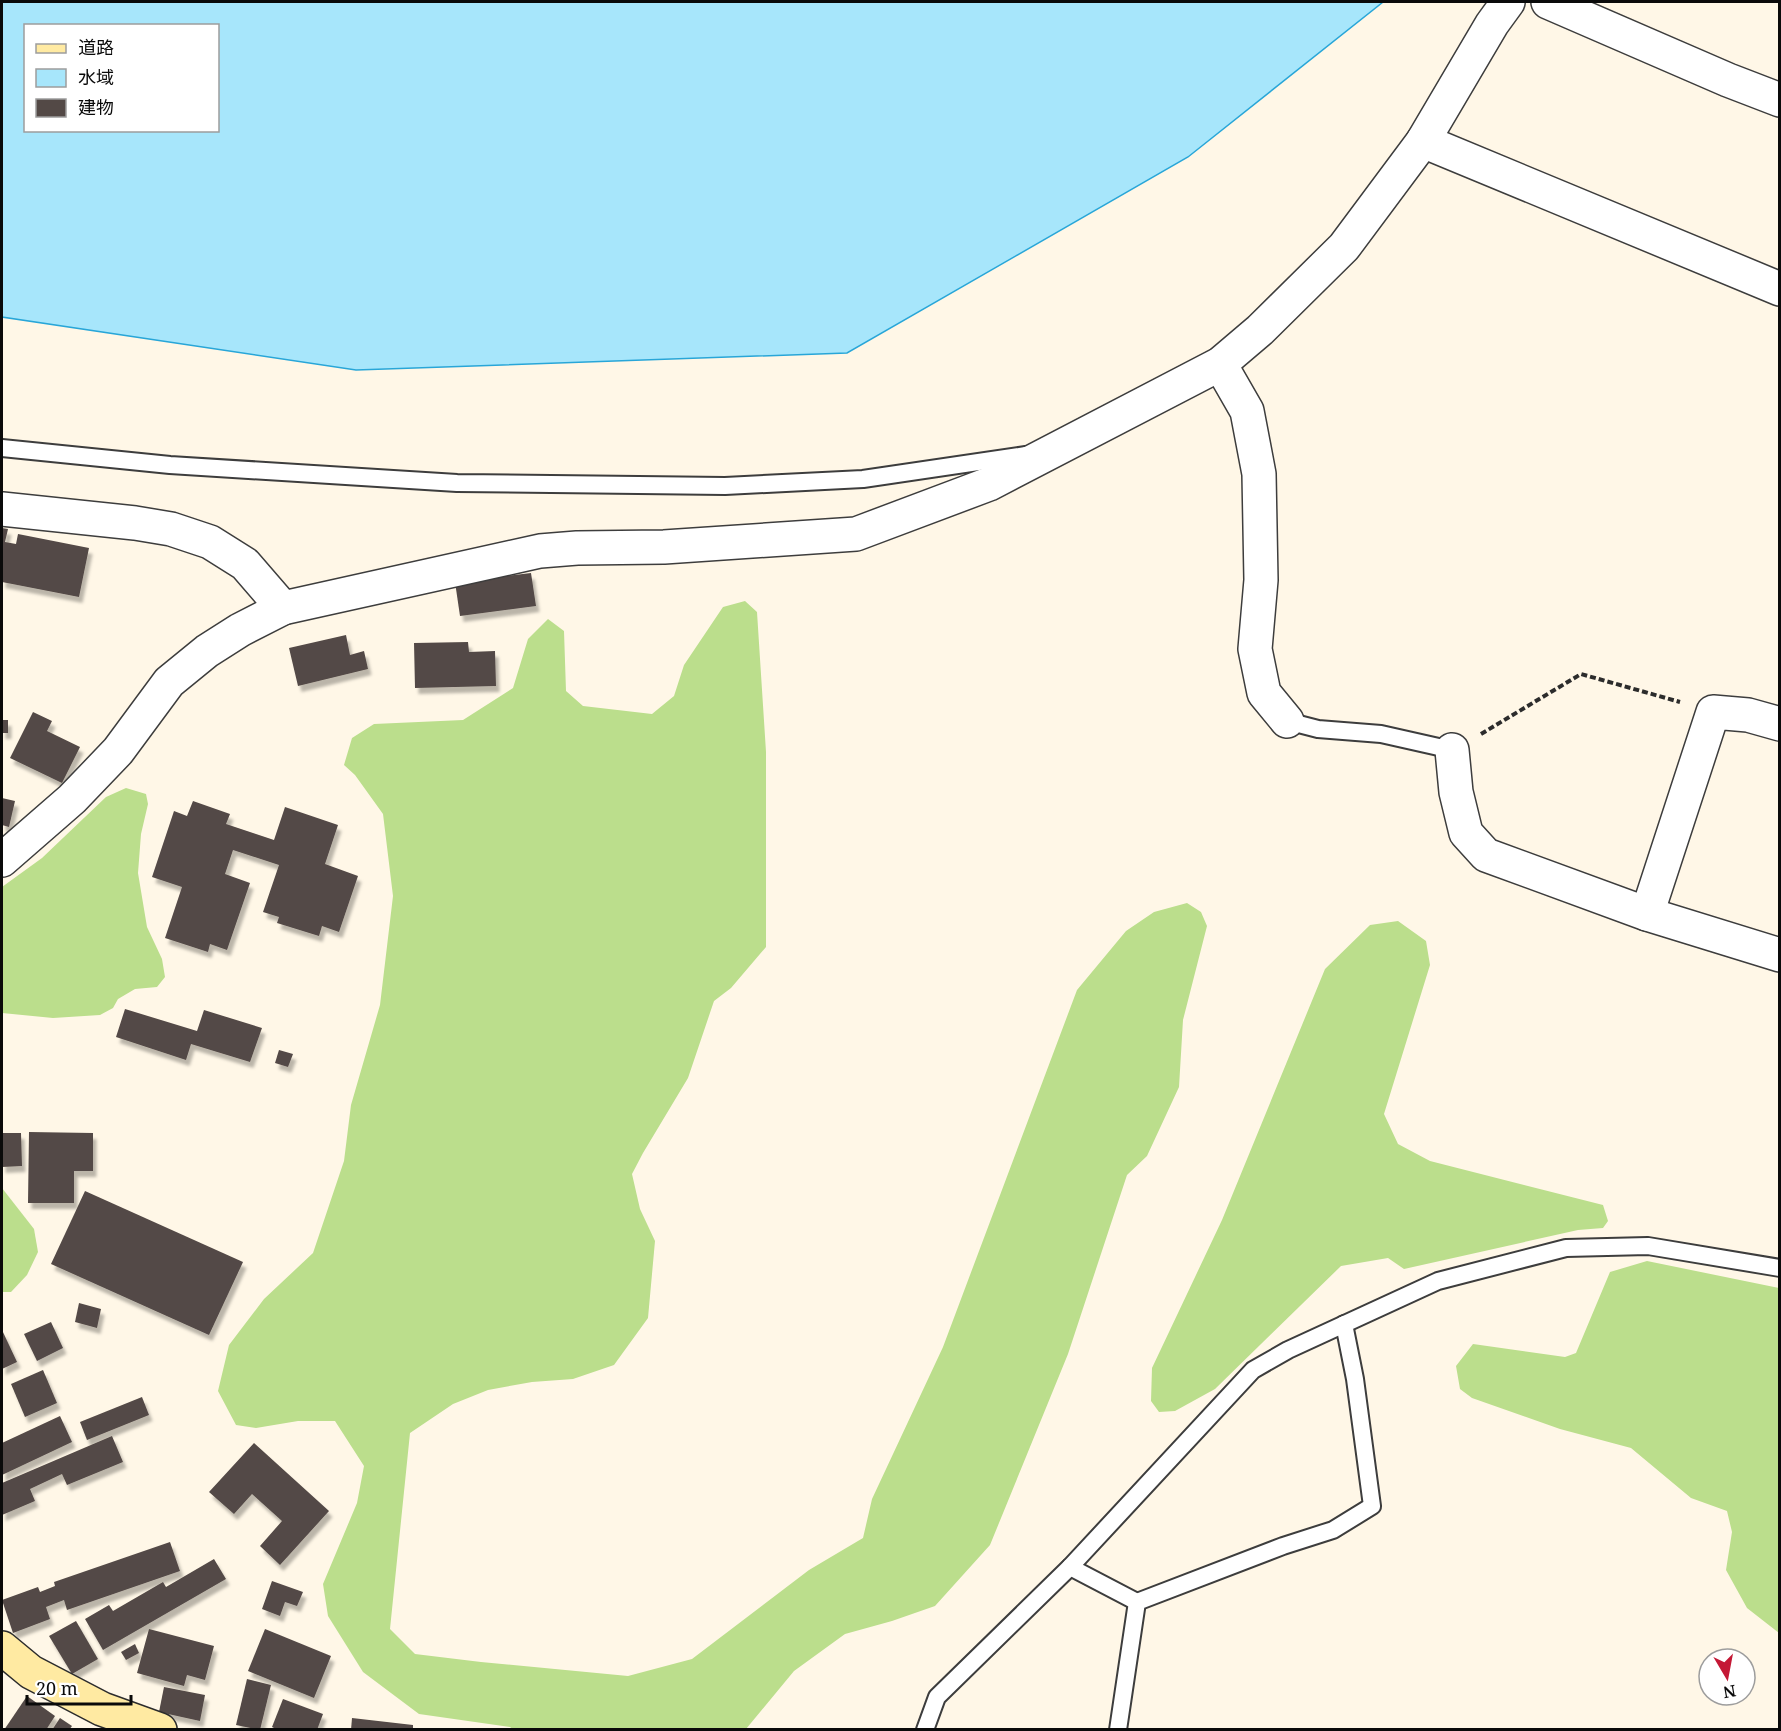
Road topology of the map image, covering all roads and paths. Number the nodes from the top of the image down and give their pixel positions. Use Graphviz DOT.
graph roads {
  1 [pos="1508,2"];
  2 [pos="1548,2"];
  3 [pos="1779,100"];
  4 [pos="1423,141"];
  5 [pos="1779,289"];
  6 [pos="1220,364"];
  7 [pos="2,448"];
  8 [pos="1053,450"];
  9 [pos="2,509"];
  10 [pos="283,608"];
  11 [pos="1713,712"];
  12 [pos="1287,721"];
  13 [pos="1779,723"];
  14 [pos="1452,750"];
  15 [pos="2,860"];
  16 [pos="1647,914"];
  17 [pos="1779,955"];
  18 [pos="1779,1268"];
  19 [pos="1344,1324"];
  20 [pos="1070,1567"];
  21 [pos="1137,1602"];
  22 [pos="2,1648"];
  23 [pos="160,1730"];
  24 [pos="925,1730"];
  25 [pos="1118,1730"];
  1 -- 4 [label="street"];
  2 -- 3 [label="street"];
  4 -- 5 [label="street"];
  4 -- 6 [label="street"];
  6 -- 8 [label="street"];
  6 -- 12 [label="street"];
  7 -- 8 [label="lane"];
  8 -- 10 [label="street"];
  9 -- 10 [label="street"];
  10 -- 15 [label="street"];
  11 -- 13 [label="street"];
  11 -- 14 [label="path"];
  11 -- 16 [label="street"];
  12 -- 14 [label="lane"];
  14 -- 16 [label="street"];
  16 -- 17 [label="street"];
  18 -- 19 [label="lane"];
  19 -- 20 [label="lane"];
  19 -- 21 [label="lane"];
  20 -- 21 [label="lane"];
  20 -- 24 [label="lane"];
  21 -- 25 [label="lane"];
  22 -- 23 [label="street"];
}
